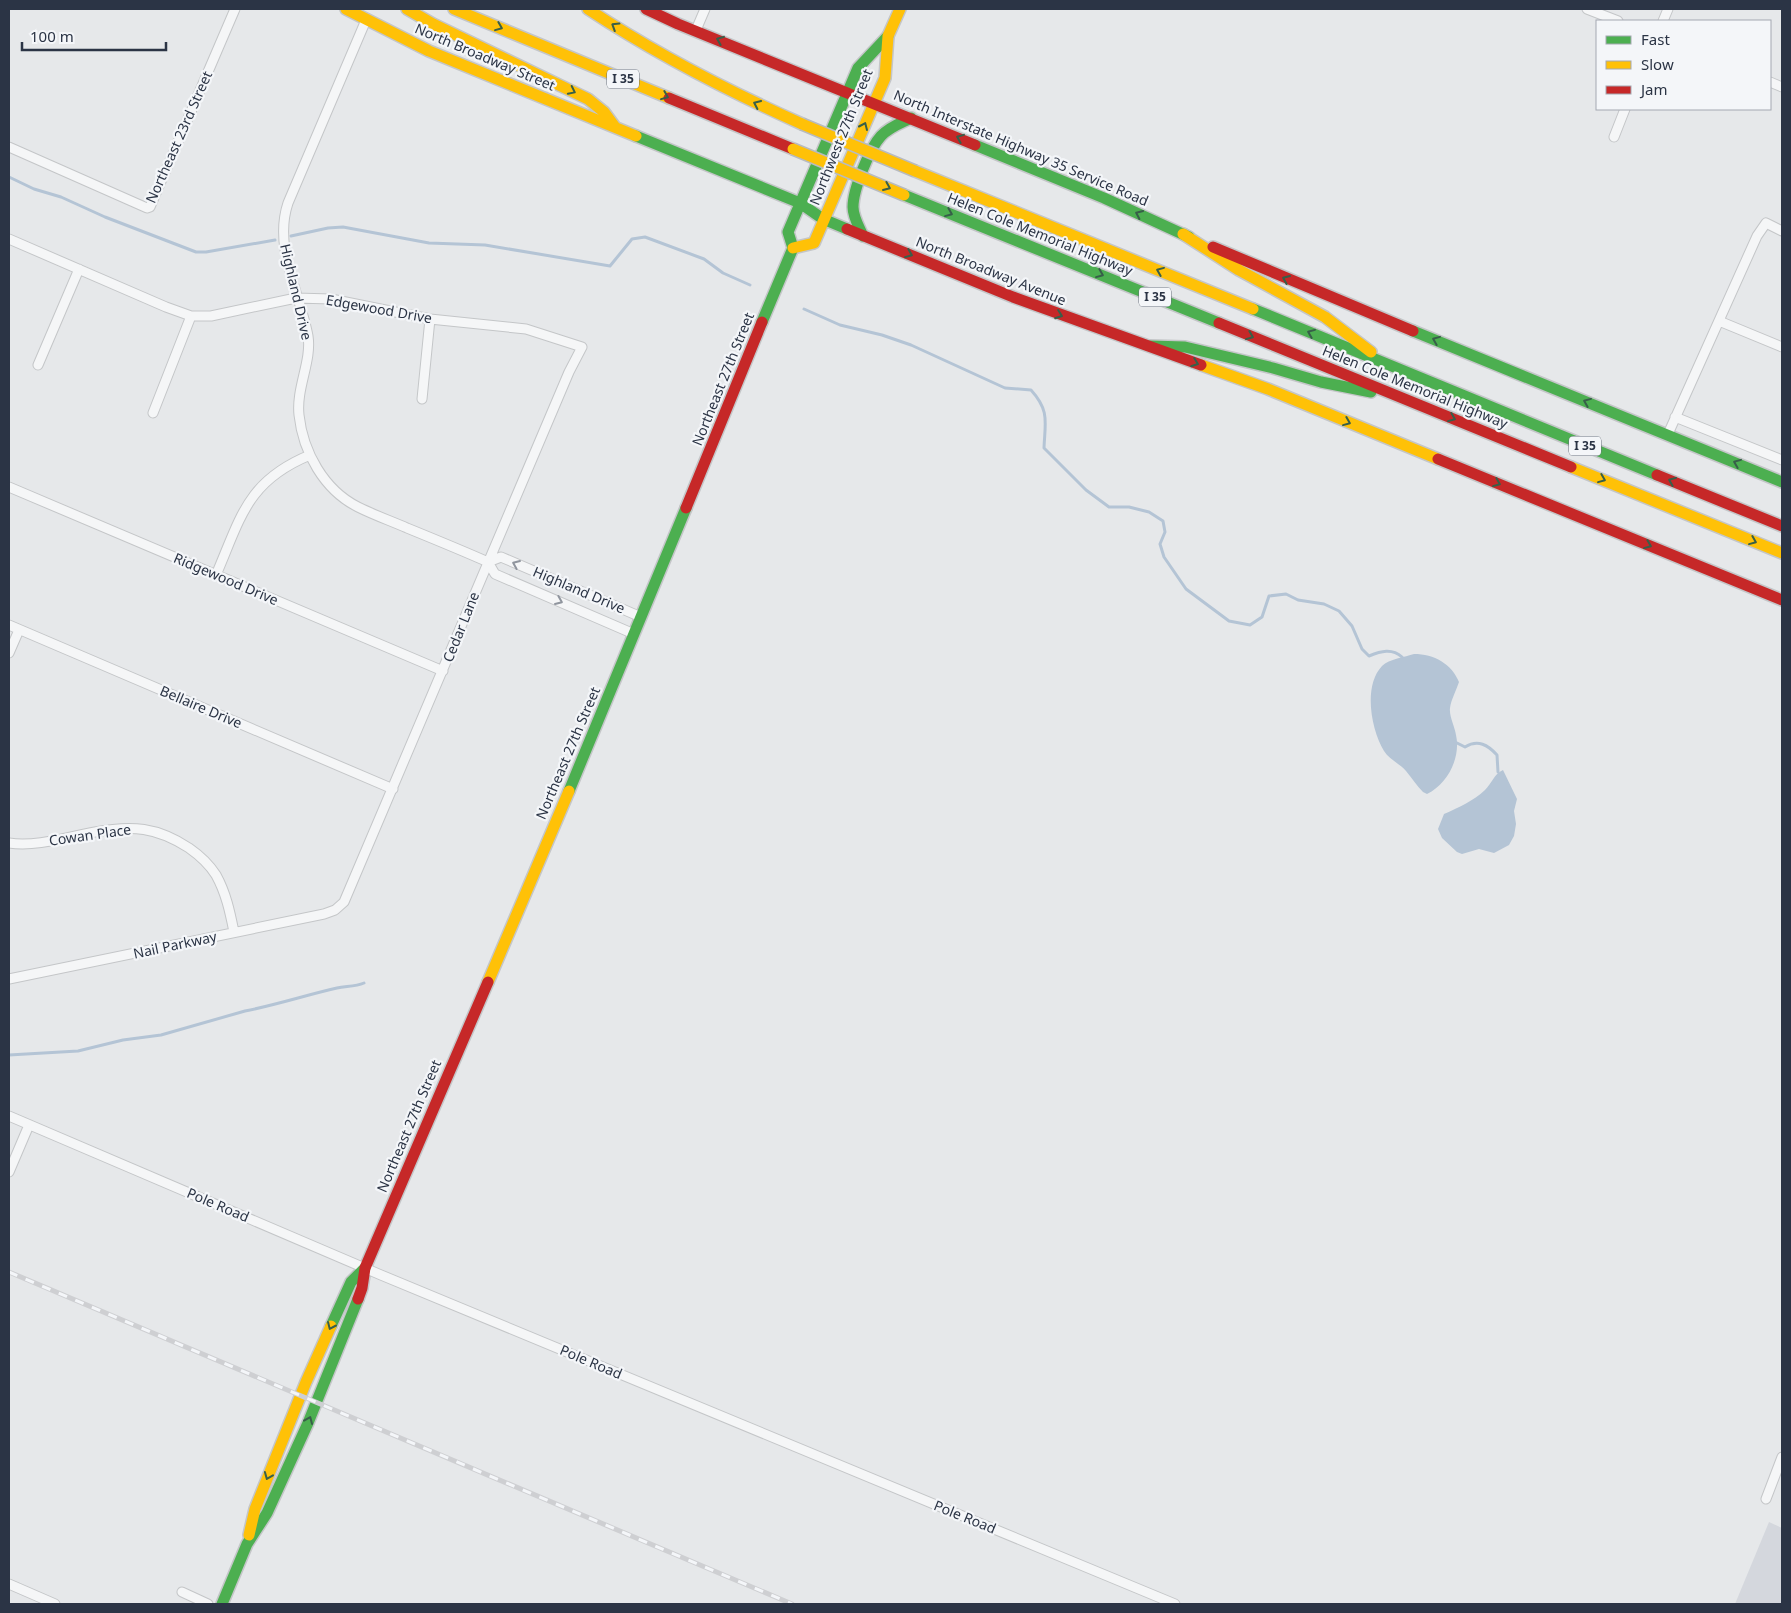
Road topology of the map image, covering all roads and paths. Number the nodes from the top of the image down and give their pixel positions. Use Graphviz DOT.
graph roads {
  1 [pos="235,9"];
  2 [pos="346,9"];
  3 [pos="407,9"];
  4 [pos="454,9"];
  5 [pos="646,9"];
  6 [pos="705,9"];
  7 [pos="900,9"];
  8 [pos="1587,9"];
  9 [pos="592,11"];
  10 [pos="366,20"];
  11 [pos="1615,20"];
  12 [pos="696,30"];
  13 [pos="888,36"];
  14 [pos="847,92"];
  15 [pos="874,103"];
  16 [pos="1625,110"];
  17 [pos="911,118"];
  18 [pos="615,127"];
  19 [pos="1614,137"];
  20 [pos="9,147"];
  21 [pos="800,203"];
  22 [pos="824,219"];
  23 [pos="1782,230"];
  24 [pos="1183,234"];
  25 [pos="863,236"];
  26 [pos="9,239"];
  27 [pos="794,248"];
  28 [pos="79,269"];
  29 [pos="296,298"];
  30 [pos="191,316"];
  31 [pos="430,319"];
  32 [pos="1718,321"];
  33 [pos="1150,346"];
  34 [pos="582,347"];
  35 [pos="1782,347"];
  36 [pos="38,365"];
  37 [pos="1388,365"];
  38 [pos="422,399"];
  39 [pos="1407,399"];
  40 [pos="153,413"];
  41 [pos="1676,417"];
  42 [pos="1668,434"];
  43 [pos="310,455"];
  44 [pos="1782,460"];
  45 [pos="1782,482"];
  46 [pos="9,487"];
  47 [pos="1782,526"];
  48 [pos="1782,553"];
  49 [pos="488,562"];
  50 [pos="216,575"];
  51 [pos="1782,600"];
  52 [pos="641,617"];
  53 [pos="9,626"];
  54 [pos="19,630"];
  55 [pos="634,634"];
  56 [pos="9,653"];
  57 [pos="443,671"];
  58 [pos="393,789"];
  59 [pos="9,843"];
  60 [pos="340,906"];
  61 [pos="234,932"];
  62 [pos="9,979"];
  63 [pos="9,1116"];
  64 [pos="29,1125"];
  65 [pos="9,1172"];
  66 [pos="365,1268"];
  67 [pos="1782,1457"];
  68 [pos="1766,1499"];
  69 [pos="247,1544"];
  70 [pos="9,1584"];
  71 [pos="182,1592"];
  72 [pos="55,1604"];
  73 [pos="208,1604"];
  74 [pos="222,1604"];
  75 [pos="1175,1604"];
  1 -- 20 [label="street, Northeast 23rd Street"];
  2 -- 10 [label="main road, North Broadway Street"];
  3 -- 18 [label="main road, one-way"];
  4 -- 39 [label="main road, Helen Cole Memorial Highway / I 35, one-way, bridge"];
  5 -- 12 [label="main road, North Interstate Highway 35 Service Road"];
  6 -- 12 [label="street"];
  7 -- 13 [label="main road, Northwest 27th Street"];
  8 -- 11 [label="street"];
  37 -- 9 [label="main road, Helen Cole Memorial Highway / I 35, one-way, bridge"];
  10 -- 18 [label="main road, North Broadway Street"];
  10 -- 29 [label="street, Highland Drive"];
  14 -- 12 [label="main road, North Interstate Highway 35 Service Road, one-way"];
  13 -- 14 [label="main road, Northwest 27th Street"];
  13 -- 15 [label="main road, Northwest 27th Street"];
  14 -- 15 [label="main road, North Interstate Highway 35 Service Road"];
  14 -- 21 [label="main road, Northwest 27th Street"];
  15 -- 17 [label="main road, North Interstate Highway 35 Service Road"];
  22 -- 15 [label="main road, Northwest 27th Street, one-way"];
  16 -- 19 [label="street"];
  24 -- 17 [label="main road, North Interstate Highway 35 Service Road, one-way"];
  17 -- 25 [label="main road"];
  18 -- 21 [label="main road"];
  21 -- 22 [label="main road, North Broadway Avenue"];
  21 -- 27 [label="main road, Northeast 27th Street"];
  22 -- 25 [label="main road, North Broadway Avenue"];
  22 -- 27 [label="main road"];
  23 -- 32 [label="street"];
  24 -- 37 [label="main road"];
  42 -- 24 [label="main road, one-way"];
  25 -- 33 [label="main road, North Broadway Avenue, one-way"];
  26 -- 28 [label="street, Edgewood Drive"];
  27 -- 52 [label="main road, Northeast 27th Street"];
  28 -- 30 [label="street, Edgewood Drive"];
  28 -- 36 [label="street"];
  29 -- 30 [label="street, Edgewood Drive"];
  29 -- 31 [label="street, Edgewood Drive"];
  29 -- 43 [label="street, Highland Drive"];
  30 -- 40 [label="street"];
  31 -- 34 [label="street, Edgewood Drive"];
  31 -- 38 [label="street"];
  32 -- 35 [label="street"];
  32 -- 41 [label="street"];
  33 -- 39 [label="main road"];
  33 -- 51 [label="main road, North Broadway Avenue, one-way"];
  34 -- 49 [label="street, Cedar Lane"];
  47 -- 37 [label="main road, Helen Cole Memorial Highway / I 35, one-way"];
  39 -- 48 [label="main road, Helen Cole Memorial Highway / I 35, one-way"];
  41 -- 42 [label="street"];
  41 -- 44 [label="street"];
  45 -- 42 [label="main road, one-way"];
  43 -- 49 [label="street, Highland Drive"];
  43 -- 50 [label="street"];
  46 -- 50 [label="street, Ridgewood Drive"];
  52 -- 49 [label="street, Highland Drive, one-way"];
  49 -- 55 [label="street, Highland Drive, one-way"];
  49 -- 57 [label="street, Cedar Lane"];
  50 -- 57 [label="street, Ridgewood Drive"];
  52 -- 55 [label="main road, Northeast 27th Street"];
  53 -- 54 [label="street, Bellaire Drive"];
  54 -- 56 [label="street"];
  54 -- 58 [label="street, Bellaire Drive"];
  55 -- 66 [label="main road, Northeast 27th Street"];
  57 -- 58 [label="street, Cedar Lane"];
  58 -- 60 [label="street, Cedar Lane"];
  59 -- 61 [label="street, Cowan Place"];
  60 -- 61 [label="street, Nail Parkway"];
  61 -- 62 [label="street, Nail Parkway"];
  63 -- 64 [label="street, Pole Road"];
  64 -- 65 [label="street"];
  64 -- 66 [label="street, Pole Road"];
  69 -- 66 [label="main road, Northeast 27th Street, one-way"];
  66 -- 69 [label="main road, Northeast 27th Street, one-way"];
  66 -- 75 [label="street, Pole Road"];
  67 -- 68 [label="street"];
  69 -- 74 [label="main road, Northeast 27th Street"];
  70 -- 72 [label="street"];
  71 -- 73 [label="street"];
}
